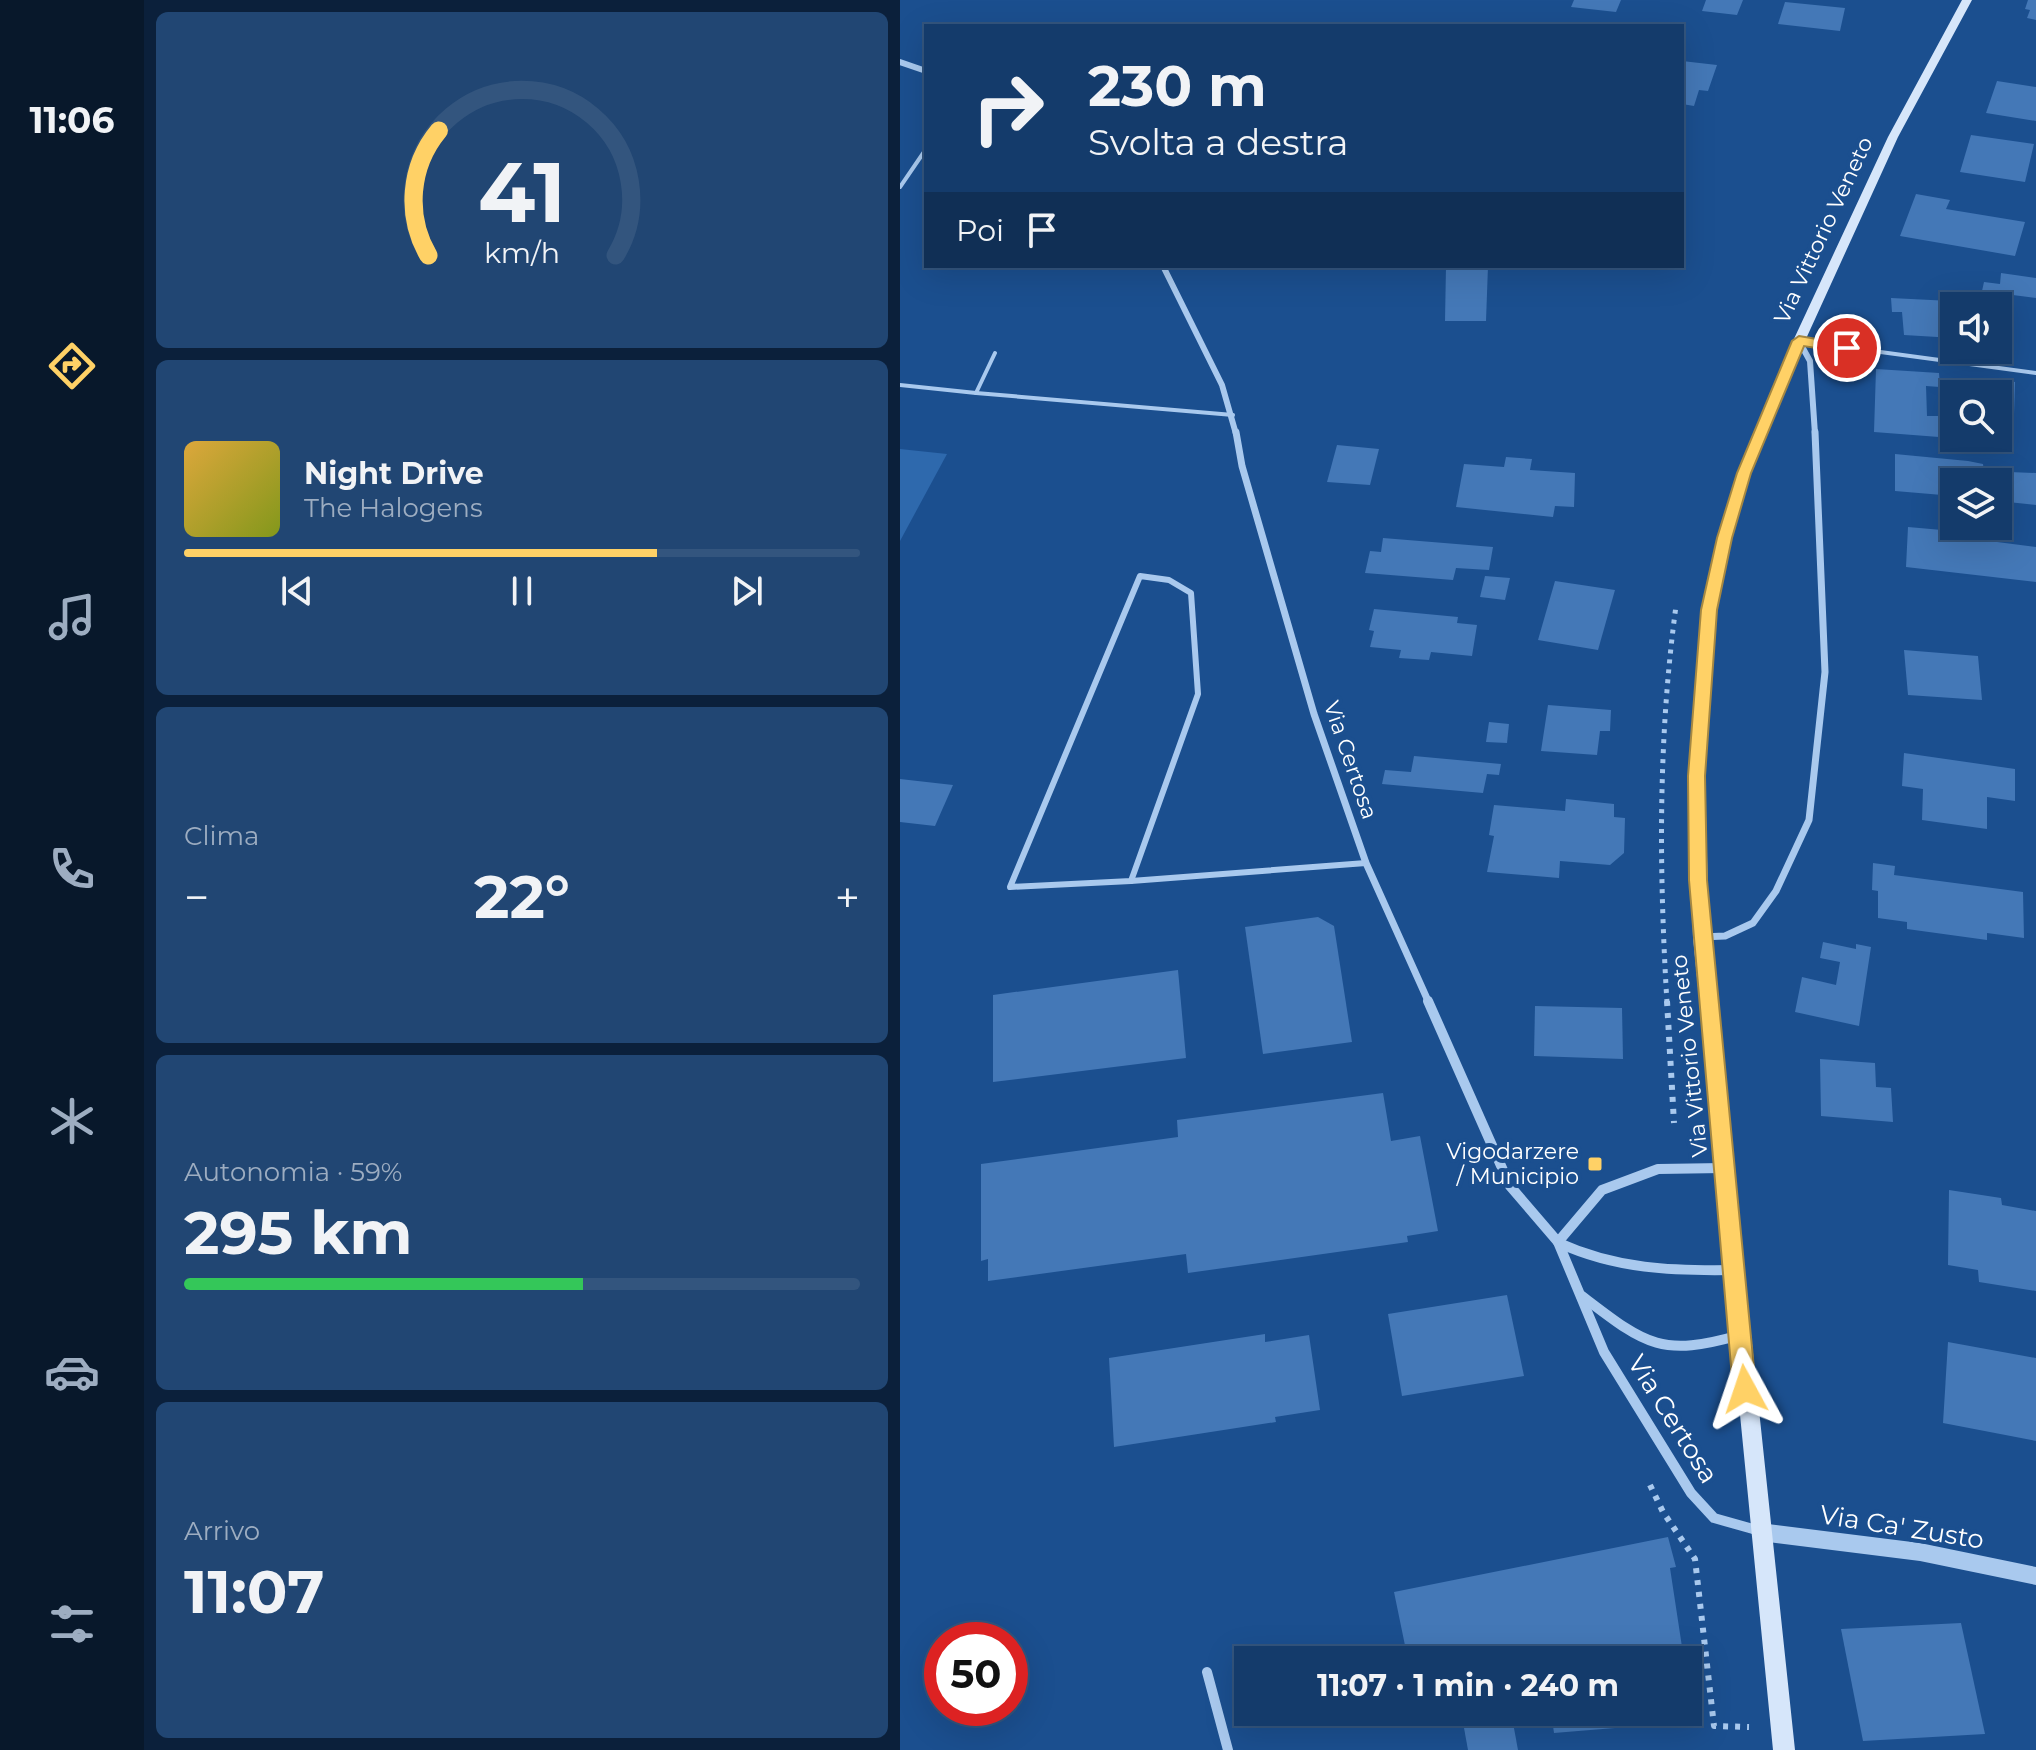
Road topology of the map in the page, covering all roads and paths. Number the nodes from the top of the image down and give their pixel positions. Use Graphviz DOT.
graph roads {
  1 [pos="1967,0"];
  2 [pos="900,62"];
  3 [pos="924,70"];
  4 [pos="924,152"];
  5 [pos="900,187"];
  6 [pos="1164,268"];
  7 [pos="1799,341"];
  8 [pos="995,353"];
  9 [pos="2036,373"];
  10 [pos="900,385"];
  11 [pos="976,393"];
  12 [pos="1233,415"];
  13 [pos="1366,863"];
  14 [pos="1131,881"];
  15 [pos="1701,937"];
  16 [pos="1724,1168"];
  17 [pos="1558,1242"];
  18 [pos="1733,1270"];
  19 [pos="1582,1296"];
  20 [pos="1740,1335"];
  21 [pos="1644,1472"];
  22 [pos="1760,1532"];
  23 [pos="2036,1576"];
  24 [pos="1207,1672"];
  25 [pos="1783,1739"];
  26 [pos="1228,1750"];
  1 -- 7 [label="main road, Via Vittorio Veneto"];
  2 -- 3 [label="street"];
  4 -- 5 [label="lane"];
  6 -- 12 [label="street, Via Certosa"];
  7 -- 9 [label="lane"];
  7 -- 15 [label="main road, Via Vittorio Veneto"];
  7 -- 15 [label="street"];
  8 -- 11 [label="lane"];
  10 -- 11 [label="lane"];
  11 -- 12 [label="lane"];
  12 -- 13 [label="street, Via Certosa"];
  13 -- 14 [label="lane"];
  13 -- 17 [label="street, Via Certosa"];
  14 -- 14 [label="lane"];
  15 -- 16 [label="main road, Via Vittorio Veneto"];
  16 -- 17 [label="street"];
  16 -- 18 [label="main road, Via Vittorio Veneto"];
  17 -- 18 [label="street, Via Certosa"];
  17 -- 19 [label="street, Via Certosa"];
  18 -- 20 [label="main road, Via Vittorio Veneto"];
  19 -- 20 [label="street, Via Certosa"];
  19 -- 22 [label="street, Via Certosa"];
  20 -- 22 [label="main road, Via Vittorio Veneto"];
  21 -- 25 [label="path"];
  22 -- 23 [label="street, Via Ca' Zusto"];
  22 -- 25 [label="main road, Via Vittorio Veneto"];
  24 -- 26 [label="street"];
}
